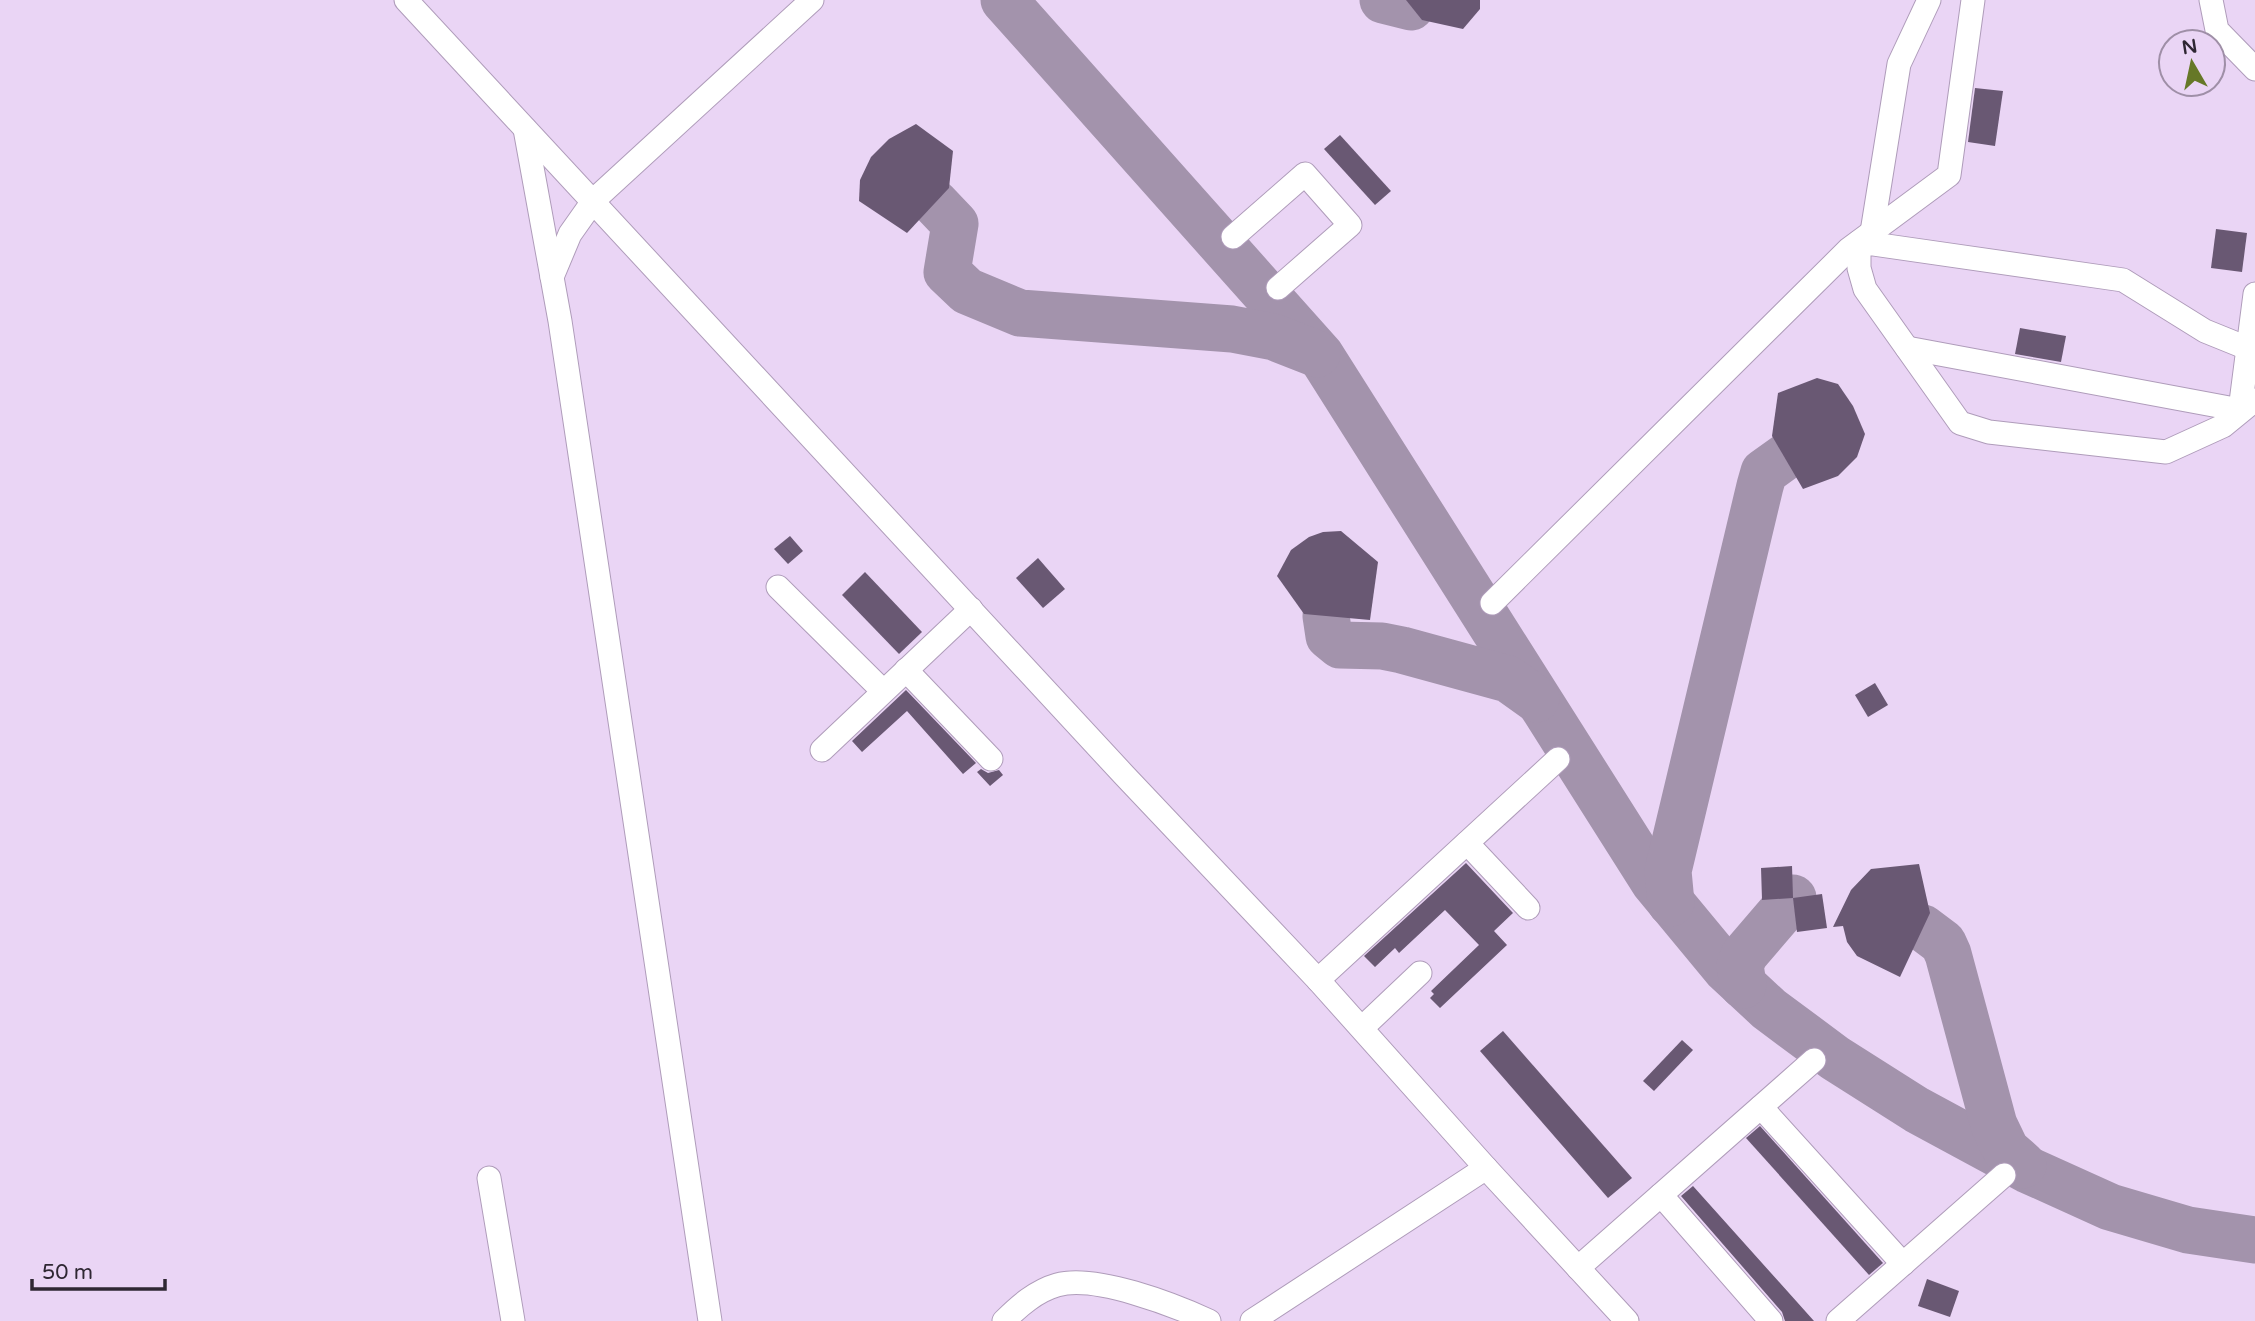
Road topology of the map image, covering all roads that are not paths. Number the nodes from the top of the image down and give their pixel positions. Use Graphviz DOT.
graph roads {
  1 [pos="406,0"];
  2 [pos="811,0"];
  3 [pos="1929,0"];
  4 [pos="1973,0"];
  5 [pos="2211,0"];
  6 [pos="2255,69"];
  7 [pos="525,129"];
  8 [pos="594,200"];
  9 [pos="1233,237"];
  10 [pos="1866,237"];
  11 [pos="552,277"];
  12 [pos="1278,288"];
  13 [pos="2255,294"];
  14 [pos="1907,348"];
  15 [pos="2247,348"];
  16 [pos="2248,405"];
  17 [pos="778,587"];
  18 [pos="1493,603"];
  19 [pos="971,609"];
  20 [pos="906,670"];
  21 [pos="883,691"];
  22 [pos="822,750"];
  23 [pos="991,759"];
  24 [pos="1558,759"];
  25 [pos="1467,843"];
  26 [pos="1528,908"];
  27 [pos="1420,972"];
  28 [pos="1318,980"];
  29 [pos="1362,1028"];
  30 [pos="1814,1060"];
  31 [pos="1761,1107"];
  32 [pos="1486,1168"];
  33 [pos="2004,1175"];
  34 [pos="489,1178"];
  35 [pos="1661,1195"];
  36 [pos="1903,1264"];
  37 [pos="1578,1268"];
  38 [pos="513,1321"];
  39 [pos="710,1321"];
  40 [pos="1004,1321"];
  41 [pos="1209,1321"];
  42 [pos="1252,1321"];
  43 [pos="1627,1321"];
  44 [pos="1772,1321"];
  45 [pos="1838,1321"];
  1 -- 7 [label="lane"];
  2 -- 8 [label="lane"];
  3 -- 10 [label="lane"];
  4 -- 10 [label="lane"];
  5 -- 6 [label="lane"];
  7 -- 8 [label="lane"];
  7 -- 11 [label="lane"];
  8 -- 11 [label="lane"];
  8 -- 19 [label="lane"];
  9 -- 12 [label="lane"];
  10 -- 14 [label="lane"];
  10 -- 15 [label="lane"];
  10 -- 18 [label="lane"];
  11 -- 39 [label="lane"];
  13 -- 15 [label="lane"];
  14 -- 16 [label="lane"];
  14 -- 16 [label="lane"];
  15 -- 16 [label="lane"];
  17 -- 21 [label="lane"];
  19 -- 20 [label="lane"];
  19 -- 28 [label="lane"];
  20 -- 21 [label="lane"];
  20 -- 23 [label="lane"];
  21 -- 22 [label="lane"];
  24 -- 25 [label="lane"];
  25 -- 26 [label="lane"];
  25 -- 28 [label="lane"];
  27 -- 29 [label="lane"];
  28 -- 29 [label="lane"];
  29 -- 32 [label="lane"];
  30 -- 31 [label="lane"];
  31 -- 35 [label="lane"];
  31 -- 36 [label="lane"];
  32 -- 37 [label="lane"];
  32 -- 42 [label="lane"];
  33 -- 36 [label="lane"];
  34 -- 38 [label="lane"];
  35 -- 37 [label="lane"];
  35 -- 44 [label="lane"];
  36 -- 45 [label="lane"];
  37 -- 43 [label="lane"];
  40 -- 41 [label="lane"];
}
